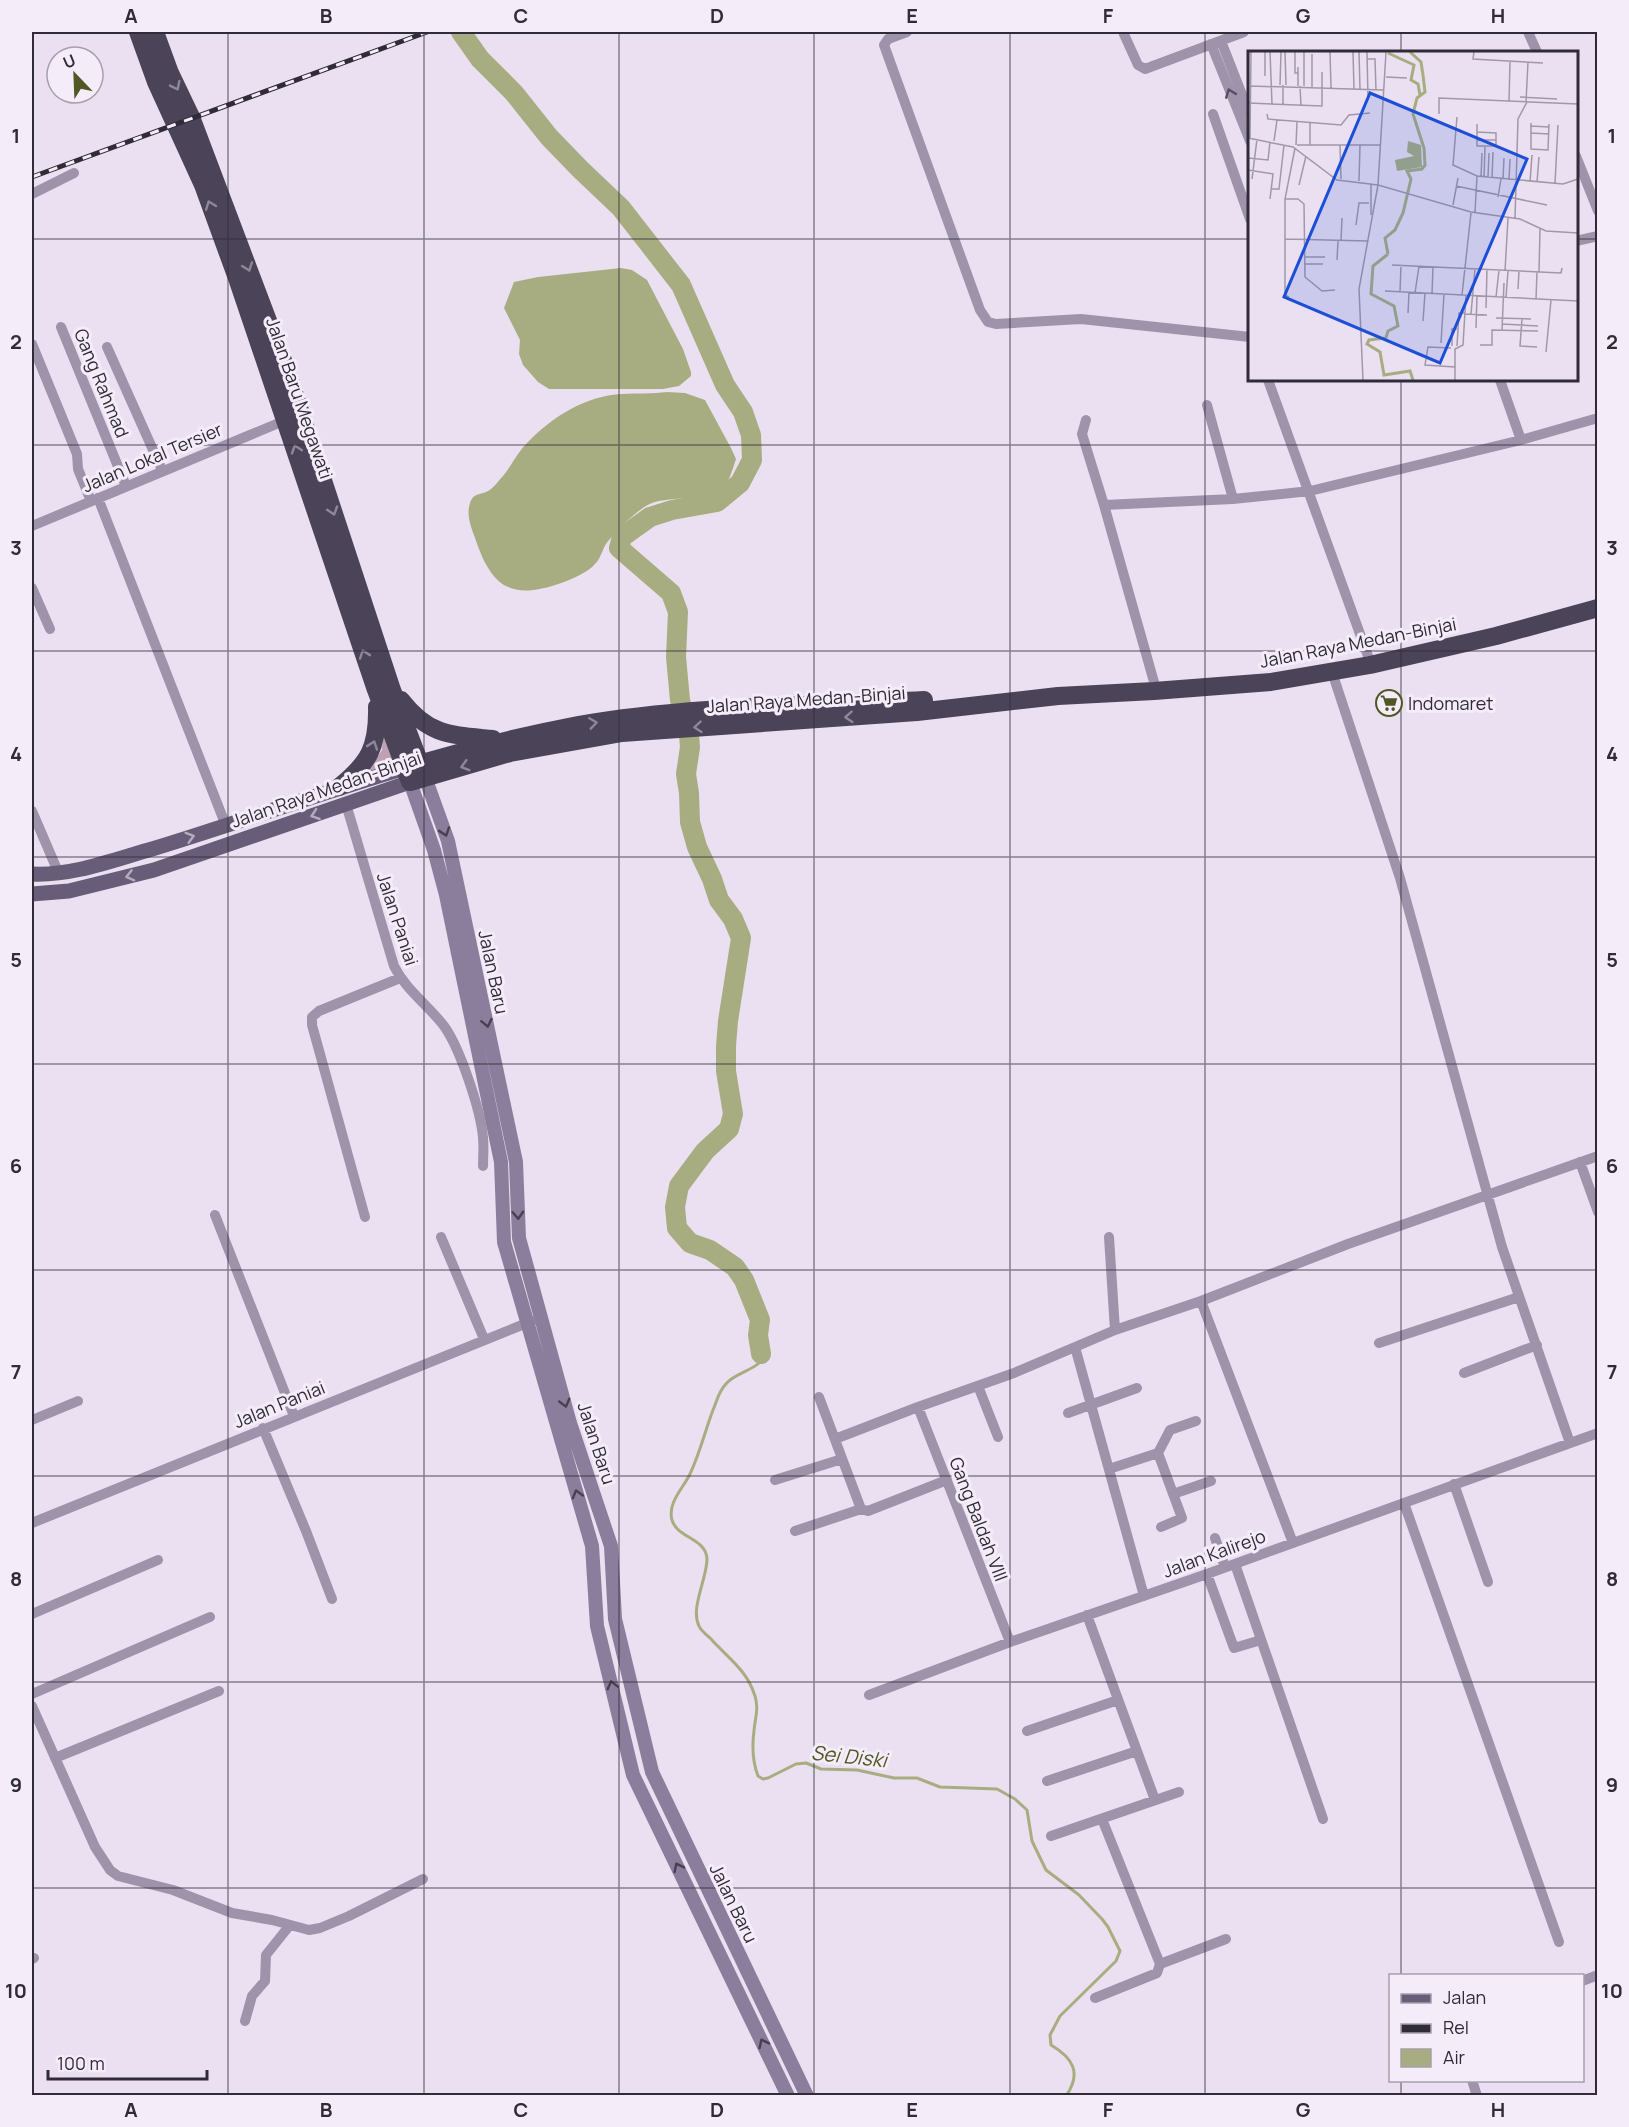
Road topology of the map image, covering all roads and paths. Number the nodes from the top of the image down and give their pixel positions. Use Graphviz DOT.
graph roads {
  1 [pos="138,32"];
  2 [pos="155,32"];
  3 [pos="907,32"];
  4 [pos="1124,32"];
  5 [pos="1244,32"];
  6 [pos="1528,32"];
  7 [pos="1216,42"];
  8 [pos="1537,51"];
  9 [pos="1248,111"];
  10 [pos="1213,114"];
  11 [pos="1248,135"];
  12 [pos="1578,161"];
  13 [pos="74,173"];
  14 [pos="32,194"];
  15 [pos="1598,211"];
  16 [pos="1248,213"];
  17 [pos="1598,236"];
  18 [pos="1578,241"];
  19 [pos="61,327"];
  20 [pos="1248,337"];
  21 [pos="32,344"];
  22 [pos="107,347"];
  23 [pos="1268,381"];
  24 [pos="1500,381"];
  25 [pos="1207,405"];
  26 [pos="289,411"];
  27 [pos="1598,418"];
  28 [pos="1086,420"];
  29 [pos="1521,440"];
  30 [pos="162,470"];
  31 [pos="126,486"];
  32 [pos="1310,491"];
  33 [pos="94,499"];
  34 [pos="1233,500"];
  35 [pos="1104,505"];
  36 [pos="32,526"];
  37 [pos="32,588"];
  38 [pos="1598,598"];
  39 [pos="1598,608"];
  40 [pos="50,629"];
  41 [pos="1368,656"];
  42 [pos="1390,656"];
  43 [pos="1332,672"];
  44 [pos="1154,682"];
  45 [pos="384,690"];
  46 [pos="742,715"];
  47 [pos="651,723"];
  48 [pos="509,741"];
  49 [pos="415,773"];
  50 [pos="339,787"];
  51 [pos="346,804"];
  52 [pos="32,811"];
  53 [pos="226,826"];
  54 [pos="32,874"];
  55 [pos="59,874"];
  56 [pos="32,894"];
  57 [pos="400,978"];
  58 [pos="503,1100"];
  59 [pos="482,1105"];
  60 [pos="1598,1156"];
  61 [pos="1580,1162"];
  62 [pos="483,1166"];
  63 [pos="1488,1193"];
  64 [pos="1598,1212"];
  65 [pos="215,1215"];
  66 [pos="366,1217"];
  67 [pos="441,1237"];
  68 [pos="1109,1237"];
  69 [pos="1519,1297"];
  70 [pos="1201,1301"];
  71 [pos="540,1317"];
  72 [pos="526,1323"];
  73 [pos="1115,1330"];
  74 [pos="484,1339"];
  75 [pos="1379,1343"];
  76 [pos="1537,1345"];
  77 [pos="1075,1347"];
  78 [pos="1464,1373"];
  79 [pos="978,1386"];
  80 [pos="1137,1388"];
  81 [pos="819,1397"];
  82 [pos="78,1401"];
  83 [pos="1091,1405"];
  84 [pos="918,1407"];
  85 [pos="1068,1413"];
  86 [pos="294,1416"];
  87 [pos="32,1420"];
  88 [pos="1196,1421"];
  89 [pos="263,1428"];
  90 [pos="1598,1432"];
  91 [pos="998,1437"];
  92 [pos="835,1439"];
  93 [pos="1570,1443"];
  94 [pos="1158,1453"];
  95 [pos="842,1459"];
  96 [pos="1109,1469"];
  97 [pos="775,1480"];
  98 [pos="947,1480"];
  99 [pos="1210,1481"];
  100 [pos="1454,1484"];
  101 [pos="1173,1494"];
  102 [pos="1404,1503"];
  103 [pos="861,1509"];
  104 [pos="32,1523"];
  105 [pos="1161,1527"];
  106 [pos="795,1531"];
  107 [pos="1215,1538"];
  108 [pos="1293,1543"];
  109 [pos="158,1560"];
  110 [pos="1230,1565"];
  111 [pos="1207,1574"];
  112 [pos="1488,1582"];
  113 [pos="1144,1596"];
  114 [pos="332,1599"];
  115 [pos="32,1614"];
  116 [pos="1087,1615"];
  117 [pos="210,1617"];
  118 [pos="1261,1640"];
  119 [pos="1010,1642"];
  120 [pos="219,1691"];
  121 [pos="32,1694"];
  122 [pos="869,1695"];
  123 [pos="1118,1700"];
  124 [pos="32,1706"];
  125 [pos="1027,1731"];
  126 [pos="1137,1751"];
  127 [pos="55,1758"];
  128 [pos="1047,1781"];
  129 [pos="1179,1792"];
  130 [pos="1155,1800"];
  131 [pos="1102,1819"];
  132 [pos="1323,1819"];
  133 [pos="1051,1836"];
  134 [pos="423,1879"];
  135 [pos="289,1925"];
  136 [pos="1226,1938"];
  137 [pos="1559,1942"];
  138 [pos="1160,1964"];
  139 [pos="1095,1998"];
  140 [pos="245,2021"];
  141 [pos="788,2096"];
  142 [pos="807,2096"];
  26 -- 1 [label="highway, Jalan Baru Megawati, one-way"];
  2 -- 26 [label="highway, Jalan Baru Megawati, one-way"];
  3 -- 20 [label="street"];
  4 -- 7 [label="street"];
  5 -- 7 [label="street"];
  6 -- 8 [label="street"];
  7 -- 9 [label="street"];
  11 -- 7 [label="street, one-way"];
  10 -- 16 [label="street"];
  12 -- 15 [label="street"];
  13 -- 14 [label="street"];
  17 -- 18 [label="street"];
  19 -- 31 [label="street, Gang Rahmad"];
  21 -- 33 [label="street"];
  22 -- 30 [label="street"];
  23 -- 32 [label="street"];
  24 -- 29 [label="street"];
  25 -- 34 [label="street"];
  26 -- 30 [label="street, Jalan Lokal Tersier"];
  26 -- 45 [label="highway, Jalan Baru Megawati"];
  27 -- 29 [label="street"];
  28 -- 35 [label="street"];
  29 -- 32 [label="street"];
  30 -- 31 [label="street, Jalan Lokal Tersier"];
  31 -- 33 [label="street, Jalan Lokal Tersier"];
  32 -- 34 [label="street"];
  32 -- 41 [label="street"];
  33 -- 36 [label="street, Jalan Lokal Tersier"];
  33 -- 53 [label="street"];
  34 -- 35 [label="street"];
  35 -- 44 [label="street"];
  37 -- 40 [label="street"];
  38 -- 42 [label="highway, Jalan Raya Medan-Binjai"];
  39 -- 42 [label="highway, Jalan Raya Medan-Binjai"];
  41 -- 42 [label="highway, Jalan Raya Medan-Binjai"];
  41 -- 44 [label="highway, Jalan Raya Medan-Binjai"];
  42 -- 43 [label="highway, Jalan Raya Medan-Binjai"];
  43 -- 46 [label="highway, Jalan Raya Medan-Binjai, one-way"];
  43 -- 63 [label="street"];
  44 -- 46 [label="highway, Jalan Raya Medan-Binjai"];
  45 -- 48 [label="highway"];
  45 -- 49 [label="highway, Jalan Baru Megawati"];
  50 -- 45 [label="highway, one-way"];
  46 -- 47 [label="highway, Jalan Raya Medan-Binjai"];
  48 -- 47 [label="highway, Jalan Raya Medan-Binjai, one-way"];
  47 -- 49 [label="highway, Jalan Raya Medan-Binjai, one-way"];
  48 -- 49 [label="highway, Jalan Raya Medan-Binjai"];
  49 -- 50 [label="main road, Jalan Raya Medan-Binjai"];
  49 -- 51 [label="main road, Jalan Raya Medan-Binjai"];
  49 -- 58 [label="street, Jalan Baru, one-way"];
  49 -- 59 [label="street, Jalan Baru"];
  50 -- 53 [label="main road, Jalan Raya Medan-Binjai"];
  51 -- 56 [label="main road, Jalan Raya Medan-Binjai, one-way"];
  51 -- 57 [label="street, Jalan Paniai"];
  52 -- 55 [label="street"];
  55 -- 53 [label="main road, Jalan Raya Medan-Binjai, one-way"];
  54 -- 55 [label="main road, Jalan Raya Medan-Binjai"];
  57 -- 59 [label="street, Jalan Paniai"];
  57 -- 66 [label="street"];
  58 -- 59 [label="street"];
  58 -- 71 [label="street, Jalan Baru, one-way"];
  59 -- 62 [label="street, Jalan Paniai"];
  59 -- 72 [label="street, Jalan Baru"];
  60 -- 61 [label="street"];
  61 -- 63 [label="street"];
  61 -- 64 [label="street"];
  63 -- 69 [label="street"];
  63 -- 70 [label="street"];
  65 -- 86 [label="street"];
  67 -- 74 [label="street"];
  68 -- 73 [label="street"];
  69 -- 75 [label="street"];
  69 -- 76 [label="street"];
  70 -- 73 [label="street"];
  70 -- 108 [label="street"];
  71 -- 72 [label="street, Jalan Paniai"];
  71 -- 142 [label="street, Jalan Baru, one-way"];
  72 -- 74 [label="street, Jalan Paniai"];
  141 -- 72 [label="street, Jalan Baru, one-way"];
  73 -- 77 [label="street"];
  74 -- 86 [label="street, Jalan Paniai"];
  76 -- 78 [label="street"];
  76 -- 93 [label="street"];
  77 -- 79 [label="street"];
  77 -- 83 [label="street"];
  79 -- 84 [label="street"];
  79 -- 91 [label="street"];
  80 -- 83 [label="street"];
  81 -- 92 [label="street"];
  82 -- 87 [label="street"];
  83 -- 85 [label="street"];
  83 -- 96 [label="street"];
  84 -- 92 [label="street"];
  84 -- 98 [label="street, Gang Baldah VIII"];
  86 -- 89 [label="street, Jalan Paniai"];
  88 -- 94 [label="street"];
  89 -- 104 [label="street, Jalan Paniai"];
  89 -- 114 [label="street"];
  90 -- 93 [label="street, Jalan Kalirejo"];
  92 -- 95 [label="street"];
  93 -- 100 [label="street, Jalan Kalirejo"];
  94 -- 96 [label="street"];
  94 -- 101 [label="street"];
  95 -- 97 [label="street"];
  95 -- 103 [label="street"];
  96 -- 113 [label="street"];
  98 -- 103 [label="street"];
  98 -- 119 [label="street, Gang Baldah VIII"];
  99 -- 101 [label="street"];
  100 -- 102 [label="street, Jalan Kalirejo"];
  100 -- 112 [label="street"];
  101 -- 105 [label="street"];
  102 -- 108 [label="street, Jalan Kalirejo"];
  102 -- 137 [label="street"];
  103 -- 106 [label="street"];
  107 -- 110 [label="street"];
  108 -- 110 [label="street, Jalan Kalirejo"];
  109 -- 115 [label="street"];
  110 -- 111 [label="street, Jalan Kalirejo"];
  110 -- 118 [label="street"];
  111 -- 113 [label="street, Jalan Kalirejo"];
  111 -- 118 [label="street"];
  113 -- 116 [label="street, Jalan Kalirejo"];
  116 -- 119 [label="street, Jalan Kalirejo"];
  116 -- 123 [label="street"];
  117 -- 121 [label="street"];
  118 -- 132 [label="street"];
  119 -- 122 [label="street, Jalan Kalirejo"];
  120 -- 127 [label="street"];
  123 -- 125 [label="street"];
  123 -- 126 [label="street"];
  124 -- 127 [label="street"];
  126 -- 128 [label="street"];
  126 -- 130 [label="street"];
  127 -- 135 [label="street"];
  129 -- 130 [label="street"];
  130 -- 131 [label="street"];
  131 -- 133 [label="street"];
  131 -- 138 [label="street"];
  134 -- 135 [label="street"];
  135 -- 140 [label="street"];
  136 -- 138 [label="street"];
  138 -- 139 [label="street"];
}
